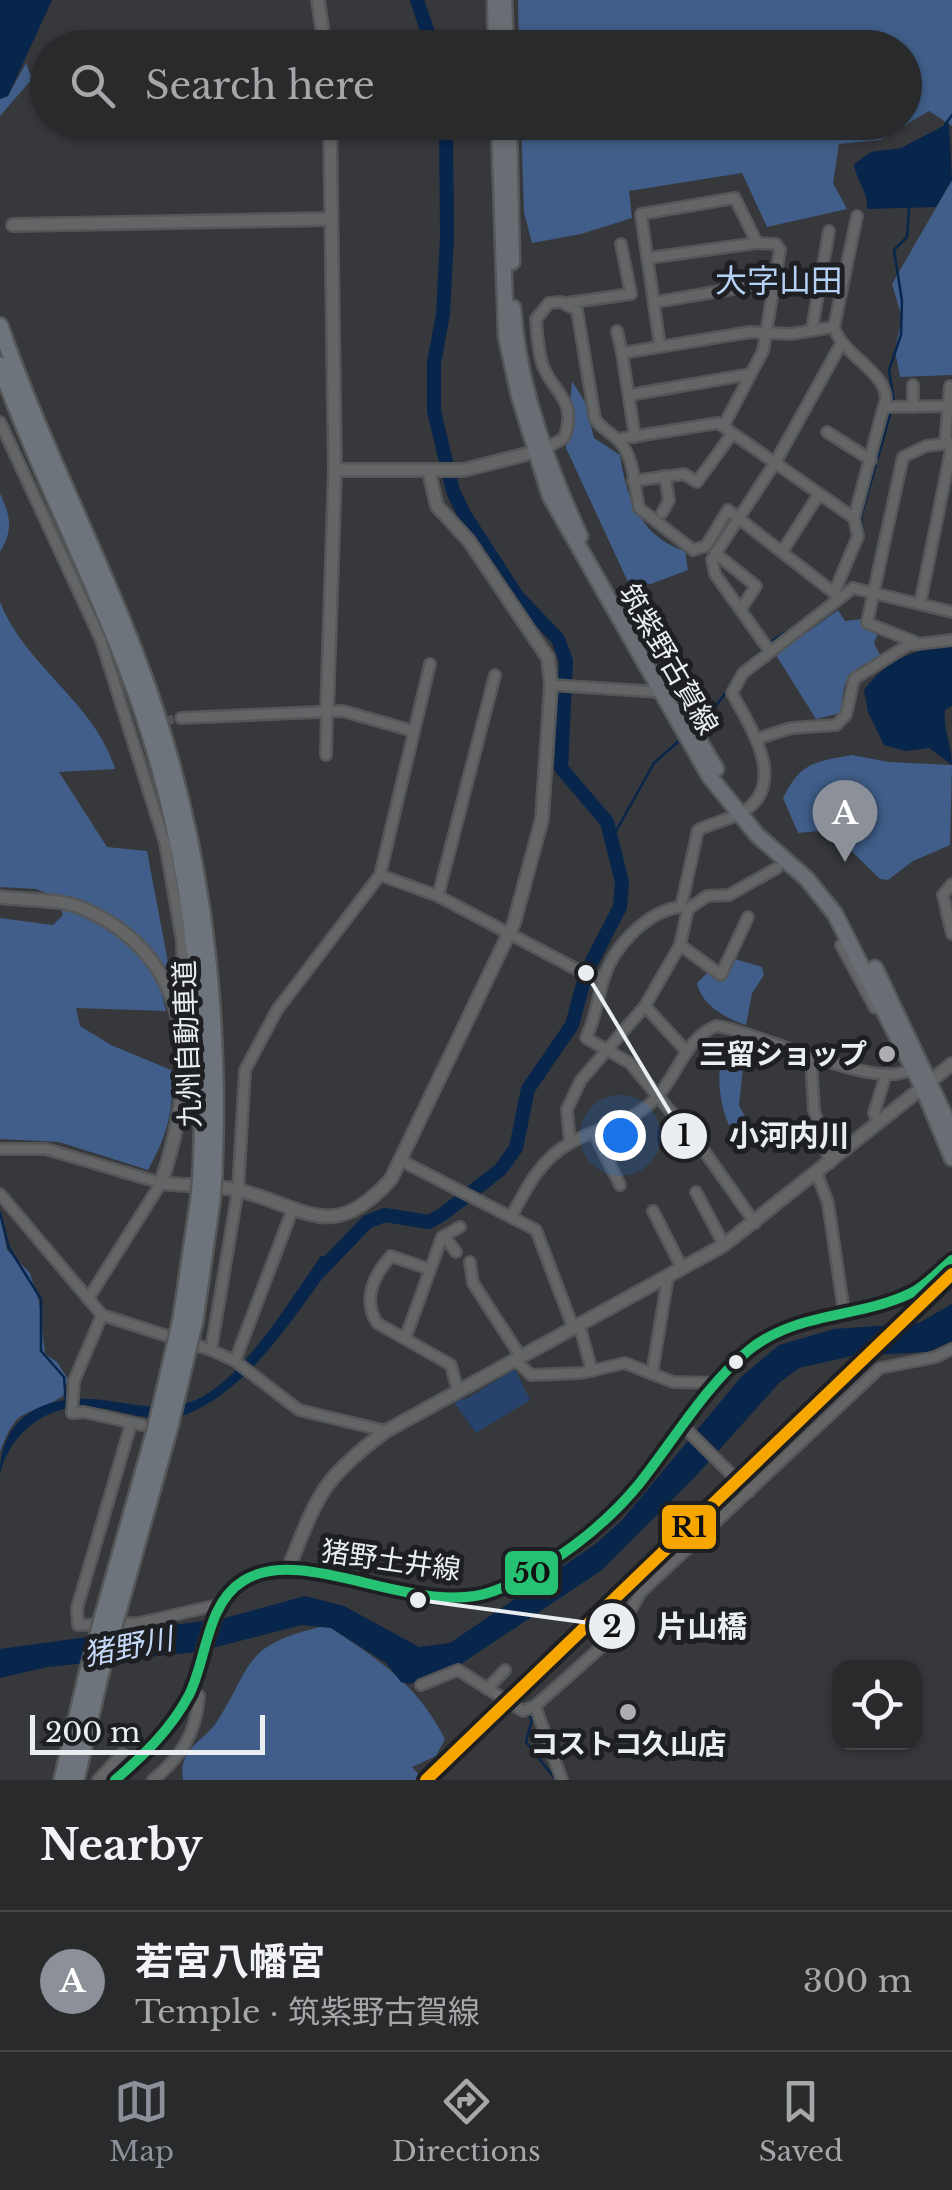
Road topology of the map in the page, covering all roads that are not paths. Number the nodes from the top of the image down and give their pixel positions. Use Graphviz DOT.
graph roads {
  1 [pos="318,0"];
  2 [pos="494,0"];
  3 [pos="504,0"];
  4 [pos="322,30"];
  5 [pos="495,30"];
  6 [pos="505,30"];
  7 [pos="330,140"];
  8 [pos="500,140"];
  9 [pos="509,140"];
  10 [pos="858,216"];
  11 [pos="329,218"];
  12 [pos="13,225"];
  13 [pos="829,230"];
  14 [pos="757,243"];
  15 [pos="621,244"];
  16 [pos="648,258"];
  17 [pos="774,282"];
  18 [pos="656,302"];
  19 [pos="567,303"];
  20 [pos="0,326"];
  21 [pos="834,327"];
  22 [pos="812,329"];
  23 [pos="617,330"];
  24 [pos="766,333"];
  25 [pos="841,344"];
  26 [pos="660,346"];
  27 [pos="622,353"];
  28 [pos="0,365"];
  29 [pos="750,374"];
  30 [pos="913,384"];
  31 [pos="950,386"];
  32 [pos="629,395"];
  33 [pos="948,406"];
  34 [pos="885,407"];
  35 [pos="913,408"];
  36 [pos="0,422"];
  37 [pos="724,425"];
  38 [pos="828,432"];
  39 [pos="732,434"];
  40 [pos="635,438"];
  41 [pos="618,440"];
  42 [pos="950,444"];
  43 [pos="540,451"];
  44 [pos="871,460"];
  45 [pos="775,463"];
  46 [pos="335,470"];
  47 [pos="432,472"];
  48 [pos="665,476"];
  49 [pos="634,481"];
  50 [pos="819,494"];
  51 [pos="662,512"];
  52 [pos="738,517"];
  53 [pos="854,518"];
  54 [pos="782,552"];
  55 [pos="715,553"];
  56 [pos="872,590"];
  57 [pos="836,595"];
  58 [pos="920,604"];
  59 [pos="741,608"];
  60 [pos="952,612"];
  61 [pos="952,640"];
  62 [pos="915,642"];
  63 [pos="769,650"];
  64 [pos="430,664"];
  65 [pos="496,675"];
  66 [pos="554,685"];
  67 [pos="660,692"];
  68 [pos="327,712"];
  69 [pos="181,718"];
  70 [pos="413,731"];
  71 [pos="756,739"];
  72 [pos="326,756"];
  73 [pos="742,812"];
  74 [pos="777,868"];
  75 [pos="380,875"];
  76 [pos="952,884"];
  77 [pos="438,896"];
  78 [pos="0,897"];
  79 [pos="684,908"];
  80 [pos="748,917"];
  81 [pos="952,934"];
  82 [pos="510,935"];
  83 [pos="680,945"];
  84 [pos="602,977"];
  85 [pos="645,1006"];
  86 [pos="605,1051"];
  87 [pos="687,1052"];
  88 [pos="811,1058"];
  89 [pos="182,1059"];
  90 [pos="952,1064"];
  91 [pos="910,1070"];
  92 [pos="886,1074"];
  93 [pos="927,1084"];
  94 [pos="657,1098"];
  95 [pos="880,1123"];
  96 [pos="952,1131"];
  97 [pos="594,1133"];
  98 [pos="570,1142"];
  99 [pos="0,1148"];
  100 [pos="952,1158"];
  101 [pos="400,1160"];
  102 [pos="830,1162"];
  103 [pos="208,1173"];
  104 [pos="816,1174"];
  105 [pos="161,1183"];
  106 [pos="620,1185"];
  107 [pos="238,1190"];
  108 [pos="696,1192"];
  109 [pos="0,1194"];
  110 [pos="292,1211"];
  111 [pos="653,1211"];
  112 [pos="512,1215"];
  113 [pos="755,1223"];
  114 [pos="460,1227"];
  115 [pos="444,1236"];
  116 [pos="724,1245"];
  117 [pos="456,1252"];
  118 [pos="952,1260"];
  119 [pos="470,1262"];
  120 [pos="682,1268"];
  121 [pos="430,1270"];
  122 [pos="668,1276"];
  123 [pos="88,1299"];
  124 [pos="844,1312"];
  125 [pos="102,1315"];
  126 [pos="576,1326"];
  127 [pos="404,1339"];
  128 [pos="952,1349"];
  129 [pos="210,1350"];
  130 [pos="518,1359"];
  131 [pos="235,1361"];
  132 [pos="592,1371"];
  133 [pos="652,1374"];
  134 [pos="719,1383"];
  135 [pos="458,1392"];
  136 [pos="150,1426"];
  137 [pos="687,1429"];
  138 [pos="386,1431"];
  139 [pos="750,1492"];
  140 [pos="288,1569"];
  141 [pos="220,1608"];
  142 [pos="506,1670"];
  143 [pos="93,1677"];
  144 [pos="421,1685"];
  145 [pos="487,1689"];
  146 [pos="190,1692"];
  147 [pos="535,1706"];
  148 [pos="122,1754"];
  149 [pos="62,1780"];
  150 [pos="76,1780"];
  151 [pos="98,1780"];
  152 [pos="115,1780"];
  153 [pos="153,1780"];
  154 [pos="562,1780"];
  1 -- 4 [label="street"];
  2 -- 5 [label="main road"];
  3 -- 6 [label="main road"];
  7 -- 11 [label="street"];
  8 -- 43 [label="main road, 筑紫野古賀線"];
  9 -- 43 [label="main road, 筑紫野古賀線"];
  10 -- 21 [label="street"];
  11 -- 12 [label="street"];
  11 -- 46 [label="street"];
  13 -- 22 [label="street"];
  14 -- 16 [label="street"];
  14 -- 16 [label="street"];
  14 -- 17 [label="street"];
  15 -- 19 [label="street"];
  16 -- 18 [label="street"];
  17 -- 18 [label="street"];
  17 -- 24 [label="street"];
  18 -- 26 [label="street"];
  19 -- 41 [label="street"];
  19 -- 43 [label="street"];
  20 -- 103 [label="highway, 九州自動車道"];
  21 -- 22 [label="street"];
  21 -- 25 [label="street"];
  22 -- 24 [label="street"];
  23 -- 27 [label="street"];
  24 -- 26 [label="street"];
  24 -- 29 [label="street"];
  25 -- 34 [label="street"];
  25 -- 45 [label="street"];
  26 -- 27 [label="street"];
  27 -- 32 [label="street"];
  28 -- 103 [label="highway, 九州自動車道"];
  29 -- 32 [label="street"];
  29 -- 37 [label="street"];
  30 -- 35 [label="street"];
  31 -- 33 [label="street"];
  32 -- 40 [label="street"];
  33 -- 35 [label="street"];
  33 -- 42 [label="street"];
  34 -- 35 [label="street"];
  34 -- 44 [label="street"];
  36 -- 89 [label="street"];
  37 -- 39 [label="street"];
  37 -- 40 [label="street"];
  38 -- 44 [label="street"];
  39 -- 45 [label="street"];
  39 -- 48 [label="street"];
  40 -- 41 [label="street"];
  41 -- 49 [label="street"];
  42 -- 56 [label="street"];
  42 -- 58 [label="street"];
  43 -- 47 [label="street"];
  43 -- 67 [label="main road, 筑紫野古賀線"];
  43 -- 73 [label="main road, 筑紫野古賀線"];
  44 -- 53 [label="street"];
  45 -- 50 [label="street"];
  45 -- 52 [label="street"];
  46 -- 47 [label="street"];
  46 -- 68 [label="street"];
  47 -- 66 [label="street"];
  48 -- 49 [label="street"];
  48 -- 51 [label="street"];
  49 -- 52 [label="street"];
  50 -- 53 [label="street"];
  50 -- 54 [label="street"];
  52 -- 54 [label="street"];
  52 -- 55 [label="street"];
  53 -- 57 [label="street"];
  54 -- 57 [label="street"];
  55 -- 59 [label="street"];
  55 -- 59 [label="street"];
  56 -- 57 [label="street"];
  56 -- 58 [label="street"];
  56 -- 62 [label="street"];
  57 -- 63 [label="street"];
  58 -- 60 [label="street"];
  59 -- 63 [label="street"];
  61 -- 62 [label="street"];
  62 -- 71 [label="street"];
  63 -- 71 [label="street"];
  64 -- 70 [label="street"];
  65 -- 77 [label="street"];
  66 -- 67 [label="street"];
  66 -- 82 [label="street"];
  67 -- 73 [label="main road, 筑紫野古賀線"];
  68 -- 69 [label="street"];
  68 -- 70 [label="street"];
  68 -- 72 [label="street"];
  70 -- 75 [label="street"];
  71 -- 73 [label="street"];
  73 -- 79 [label="street"];
  73 -- 91 [label="main road, 筑紫野古賀線"];
  73 -- 93 [label="main road, 筑紫野古賀線"];
  74 -- 79 [label="street"];
  75 -- 77 [label="street"];
  75 -- 107 [label="street"];
  76 -- 81 [label="street"];
  77 -- 82 [label="street"];
  78 -- 89 [label="street"];
  79 -- 83 [label="street"];
  79 -- 84 [label="street"];
  80 -- 83 [label="street"];
  82 -- 84 [label="street"];
  82 -- 101 [label="street"];
  83 -- 85 [label="street"];
  84 -- 86 [label="street"];
  85 -- 86 [label="street"];
  85 -- 87 [label="street"];
  86 -- 94 [label="street"];
  86 -- 98 [label="street"];
  87 -- 88 [label="street"];
  87 -- 94 [label="street"];
  88 -- 92 [label="street"];
  88 -- 102 [label="street"];
  89 -- 105 [label="street"];
  90 -- 93 [label="street"];
  91 -- 92 [label="street"];
  91 -- 93 [label="main road, 筑紫野古賀線"];
  92 -- 95 [label="street"];
  93 -- 95 [label="street"];
  93 -- 96 [label="main road, 筑紫野古賀線"];
  93 -- 100 [label="main road, 筑紫野古賀線"];
  94 -- 97 [label="street"];
  94 -- 113 [label="street"];
  95 -- 102 [label="street"];
  97 -- 98 [label="street"];
  97 -- 106 [label="street"];
  98 -- 112 [label="street"];
  99 -- 105 [label="street"];
  101 -- 110 [label="street"];
  101 -- 112 [label="street"];
  102 -- 104 [label="street"];
  103 -- 136 [label="highway, 九州自動車道, bridge"];
  104 -- 113 [label="street"];
  104 -- 124 [label="street"];
  105 -- 107 [label="street"];
  105 -- 123 [label="street"];
  107 -- 110 [label="street"];
  107 -- 129 [label="street"];
  108 -- 116 [label="street"];
  109 -- 123 [label="street"];
  110 -- 131 [label="street"];
  111 -- 120 [label="street"];
  112 -- 126 [label="street"];
  113 -- 116 [label="street"];
  114 -- 115 [label="street"];
  115 -- 117 [label="street"];
  115 -- 121 [label="street"];
  116 -- 120 [label="street"];
  118 -- 124 [label="main road, 猪野土井線"];
  119 -- 130 [label="street"];
  120 -- 122 [label="street"];
  121 -- 127 [label="street"];
  121 -- 127 [label="street"];
  122 -- 126 [label="street"];
  122 -- 133 [label="street"];
  123 -- 125 [label="street"];
  124 -- 134 [label="main road, 猪野土井線"];
  125 -- 129 [label="street"];
  125 -- 136 [label="street"];
  126 -- 130 [label="street"];
  126 -- 132 [label="street"];
  127 -- 135 [label="street"];
  128 -- 139 [label="street"];
  129 -- 131 [label="street"];
  130 -- 132 [label="street"];
  130 -- 135 [label="street"];
  131 -- 138 [label="street"];
  132 -- 133 [label="street"];
  133 -- 134 [label="street"];
  134 -- 137 [label="main road, 猪野土井線"];
  135 -- 138 [label="street"];
  136 -- 141 [label="street"];
  136 -- 143 [label="highway, 九州自動車道, bridge"];
  137 -- 139 [label="street"];
  137 -- 140 [label="main road, 猪野土井線"];
  138 -- 140 [label="street"];
  139 -- 147 [label="street"];
  140 -- 141 [label="main road, 猪野土井線"];
  141 -- 146 [label="main road"];
  142 -- 145 [label="street"];
  143 -- 149 [label="highway, 九州自動車道"];
  143 -- 150 [label="highway, 九州自動車道"];
  144 -- 145 [label="street"];
  145 -- 147 [label="street"];
  146 -- 152 [label="main road"];
  146 -- 153 [label="street"];
  147 -- 154 [label="street"];
  148 -- 151 [label="street"];
}
